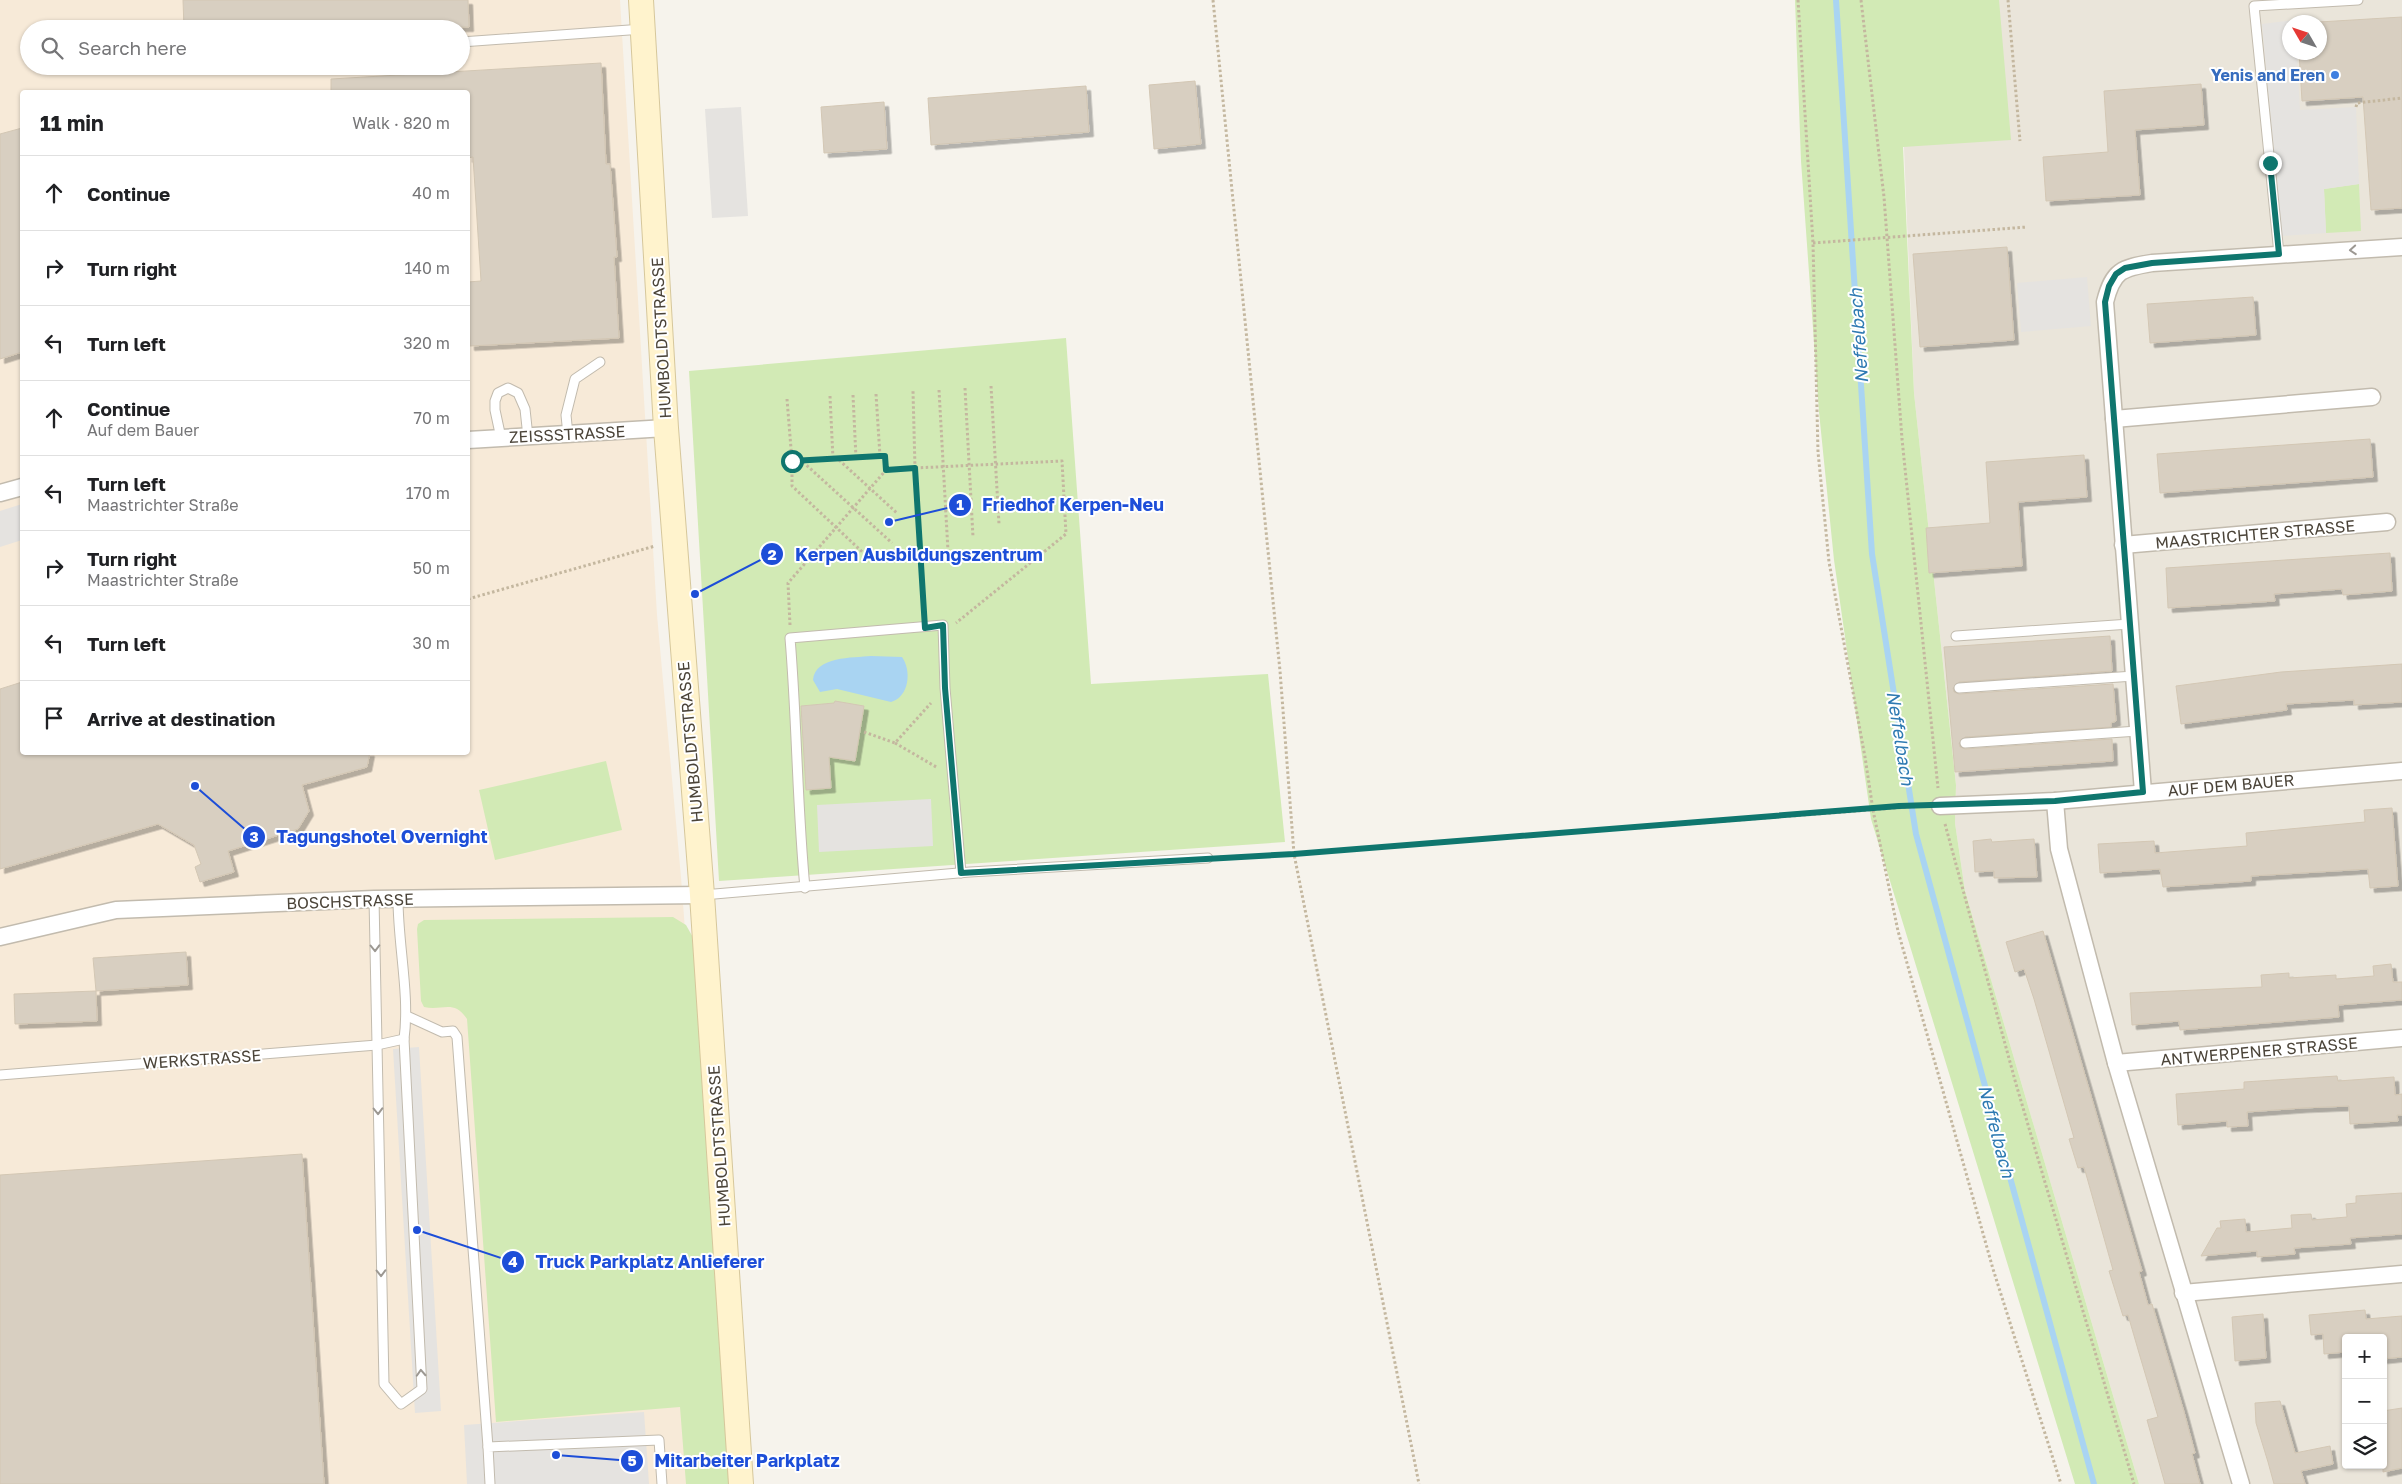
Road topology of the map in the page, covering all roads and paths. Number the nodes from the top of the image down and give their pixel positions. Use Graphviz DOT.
graph roads {
  1 [pos="641,0"];
  2 [pos="1213,0"];
  3 [pos="1798,0"];
  4 [pos="2008,0"];
  5 [pos="2358,0"];
  6 [pos="643,29"];
  7 [pos="470,41"];
  8 [pos="2402,98"];
  9 [pos="2356,107"];
  10 [pos="2020,141"];
  11 [pos="2027,227"];
  12 [pos="1812,242"];
  13 [pos="2402,247"];
  14 [pos="2279,254"];
  15 [pos="600,362"];
  16 [pos="991,386"];
  17 [pos="965,388"];
  18 [pos="939,390"];
  19 [pos="912,391"];
  20 [pos="876,394"];
  21 [pos="853,395"];
  22 [pos="830,396"];
  23 [pos="2372,397"];
  24 [pos="787,399"];
  25 [pos="2114,419"];
  26 [pos="666,428"];
  27 [pos="568,435"];
  28 [pos="528,437"];
  29 [pos="501,438"];
  30 [pos="470,440"];
  31 [pos="880,456"];
  32 [pos="856,458"];
  33 [pos="833,459"];
  34 [pos="838,459"];
  35 [pos="792,461"];
  36 [pos="802,461"];
  37 [pos="995,464"];
  38 [pos="969,465"];
  39 [pos="943,467"];
  40 [pos="915,468"];
  41 [pos="886,470"];
  42 [pos="20,488"];
  43 [pos="870,488"];
  44 [pos="0,493"];
  45 [pos="853,508"];
  46 [pos="898,514"];
  47 [pos="2387,522"];
  48 [pos="999,524"];
  49 [pos="837,527"];
  50 [pos="973,537"];
  51 [pos="674,541"];
  52 [pos="892,543"];
  53 [pos="2123,545"];
  54 [pos="948,551"];
  55 [pos="873,562"];
  56 [pos="470,598"];
  57 [pos="2130,624"];
  58 [pos="943,625"];
  59 [pos="925,628"];
  60 [pos="1956,636"];
  61 [pos="790,638"];
  62 [pos="2134,676"];
  63 [pos="945,688"];
  64 [pos="1959,688"];
  65 [pos="2138,731"];
  66 [pos="864,732"];
  67 [pos="895,743"];
  68 [pos="1965,743"];
  69 [pos="2402,771"];
  70 [pos="952,776"];
  71 [pos="2143,792"];
  72 [pos="2055,801"];
  73 [pos="1940,806"];
  74 [pos="1873,810"];
  75 [pos="1294,854"];
  76 [pos="1208,858"];
  77 [pos="961,873"];
  78 [pos="805,888"];
  79 [pos="702,895"];
  80 [pos="374,899"];
  81 [pos="398,899"];
  82 [pos="0,937"];
  83 [pos="407,1016"];
  84 [pos="2402,1038"];
  85 [pos="404,1039"];
  86 [pos="377,1045"];
  87 [pos="2116,1064"];
  88 [pos="0,1075"];
  89 [pos="2402,1274"];
  90 [pos="2183,1293"];
  91 [pos="488,1447"];
  92 [pos="490,1484"];
  93 [pos="662,1484"];
  94 [pos="741,1484"];
  95 [pos="1419,1484"];
  96 [pos="2061,1484"];
  97 [pos="2241,1484"];
  1 -- 6 [label="street, HUMBOLDTSTRASSE"];
  2 -- 75 [label="path"];
  3 -- 12 [label="path"];
  4 -- 10 [label="path"];
  5 -- 14 [label="lane"];
  6 -- 7 [label="lane"];
  6 -- 26 [label="street, HUMBOLDTSTRASSE"];
  8 -- 9 [label="path"];
  11 -- 12 [label="path"];
  12 -- 74 [label="path"];
  13 -- 14 [label="street, one-way"];
  14 -- 25 [label="street"];
  15 -- 27 [label="lane"];
  16 -- 37 [label="path"];
  17 -- 38 [label="path"];
  18 -- 39 [label="path"];
  19 -- 40 [label="path"];
  20 -- 31 [label="path"];
  21 -- 32 [label="path"];
  22 -- 33 [label="path"];
  23 -- 25 [label="street"];
  24 -- 35 [label="path"];
  25 -- 53 [label="street"];
  26 -- 27 [label="street, ZEISSSTRASSE"];
  26 -- 51 [label="street, HUMBOLDTSTRASSE"];
  27 -- 28 [label="street, ZEISSSTRASSE"];
  28 -- 29 [label="street, ZEISSSTRASSE"];
  28 -- 29 [label="lane"];
  29 -- 30 [label="street, ZEISSSTRASSE"];
  31 -- 32 [label="path"];
  31 -- 41 [label="path"];
  32 -- 34 [label="path"];
  33 -- 34 [label="path"];
  33 -- 36 [label="path"];
  34 -- 43 [label="path"];
  35 -- 36 [label="path"];
  35 -- 49 [label="path"];
  36 -- 45 [label="path"];
  37 -- 38 [label="path"];
  37 -- 48 [label="path"];
  37 -- 58 [label="path"];
  38 -- 39 [label="path"];
  38 -- 50 [label="path"];
  39 -- 40 [label="path"];
  39 -- 54 [label="path"];
  40 -- 41 [label="path"];
  40 -- 59 [label="path"];
  41 -- 43 [label="path"];
  42 -- 44 [label="street"];
  43 -- 45 [label="path"];
  43 -- 46 [label="path"];
  45 -- 49 [label="path"];
  45 -- 52 [label="path"];
  47 -- 53 [label="street, MAASTRICHTER STRASSE"];
  49 -- 55 [label="path"];
  49 -- 61 [label="path"];
  51 -- 56 [label="path"];
  51 -- 79 [label="street, HUMBOLDTSTRASSE"];
  53 -- 57 [label="street"];
  57 -- 60 [label="lane"];
  57 -- 62 [label="street"];
  58 -- 59 [label="lane"];
  58 -- 63 [label="lane"];
  59 -- 61 [label="lane"];
  61 -- 78 [label="lane"];
  62 -- 64 [label="lane"];
  62 -- 65 [label="street"];
  63 -- 67 [label="path"];
  63 -- 70 [label="lane"];
  65 -- 68 [label="lane"];
  65 -- 71 [label="street"];
  66 -- 67 [label="path"];
  67 -- 70 [label="path"];
  69 -- 71 [label="street, AUF DEM BAUER"];
  70 -- 77 [label="lane"];
  71 -- 72 [label="street, AUF DEM BAUER"];
  72 -- 73 [label="street, AUF DEM BAUER"];
  72 -- 87 [label="street"];
  73 -- 74 [label="path"];
  74 -- 75 [label="path"];
  74 -- 96 [label="path"];
  75 -- 76 [label="path"];
  75 -- 95 [label="path"];
  76 -- 77 [label="lane"];
  77 -- 78 [label="lane"];
  78 -- 79 [label="lane"];
  79 -- 81 [label="street, BOSCHSTRASSE"];
  79 -- 94 [label="street, HUMBOLDTSTRASSE"];
  80 -- 81 [label="street, BOSCHSTRASSE"];
  80 -- 82 [label="street, BOSCHSTRASSE"];
  80 -- 86 [label="lane, one-way"];
  81 -- 83 [label="lane"];
  83 -- 85 [label="lane"];
  83 -- 91 [label="lane"];
  84 -- 87 [label="street, ANTWERPENER STRASSE"];
  85 -- 86 [label="lane, WERKSTRASSE"];
  86 -- 85 [label="lane, one-way"];
  86 -- 88 [label="lane, WERKSTRASSE"];
  87 -- 90 [label="street"];
  89 -- 90 [label="street"];
  90 -- 97 [label="street"];
  91 -- 92 [label="lane"];
  91 -- 93 [label="lane"];
}
